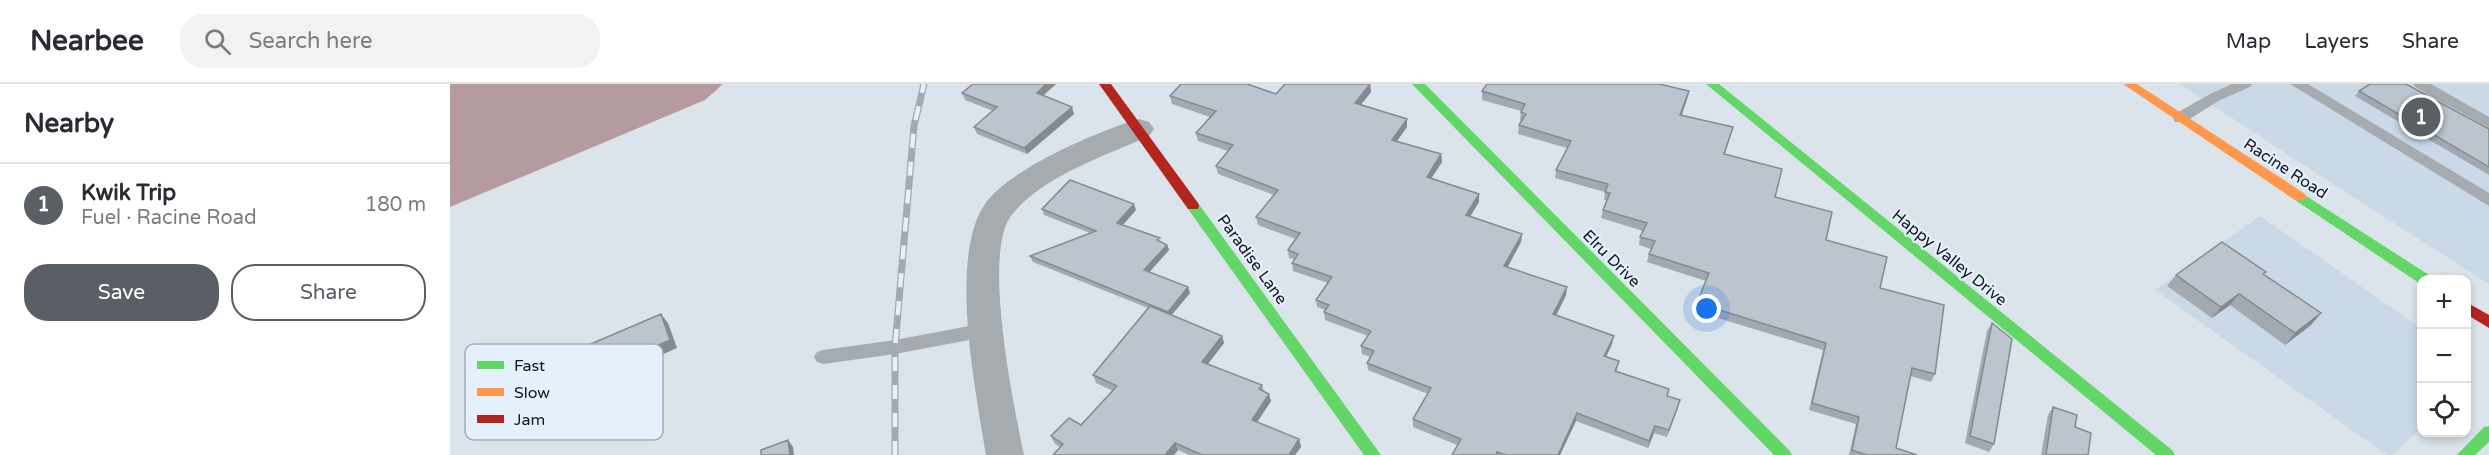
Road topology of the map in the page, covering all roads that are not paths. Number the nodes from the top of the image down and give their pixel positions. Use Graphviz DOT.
graph roads {
  1 [pos="1105,84"];
  2 [pos="1418,84"];
  3 [pos="1712,84"];
  4 [pos="2129,84"];
  5 [pos="2245,84"];
  6 [pos="2297,84"];
  7 [pos="2420,84"];
  8 [pos="2180,118"];
  9 [pos="2489,123"];
  10 [pos="1139,129"];
  11 [pos="2489,200"];
  12 [pos="2418,275"];
  13 [pos="2471,311"];
  14 [pos="2489,322"];
  15 [pos="985,330"];
  16 [pos="823,357"];
  17 [pos="2489,432"];
  18 [pos="1005,455"];
  19 [pos="1373,455"];
  20 [pos="1784,455"];
  21 [pos="2167,455"];
  22 [pos="2465,455"];
  1 -- 10 [label="street, Paradise Lane"];
  2 -- 20 [label="street, Elru Drive"];
  3 -- 21 [label="street, Happy Valley Drive"];
  4 -- 8 [label="street, Racine Road"];
  5 -- 8 [label="lane"];
  6 -- 11 [label="lane"];
  7 -- 9 [label="lane"];
  8 -- 12 [label="street, Racine Road"];
  10 -- 15 [label="street"];
  10 -- 19 [label="street, Paradise Lane"];
  13 -- 14 [label="street"];
  15 -- 16 [label="lane"];
  15 -- 18 [label="street"];
  17 -- 22 [label="street"];
}
